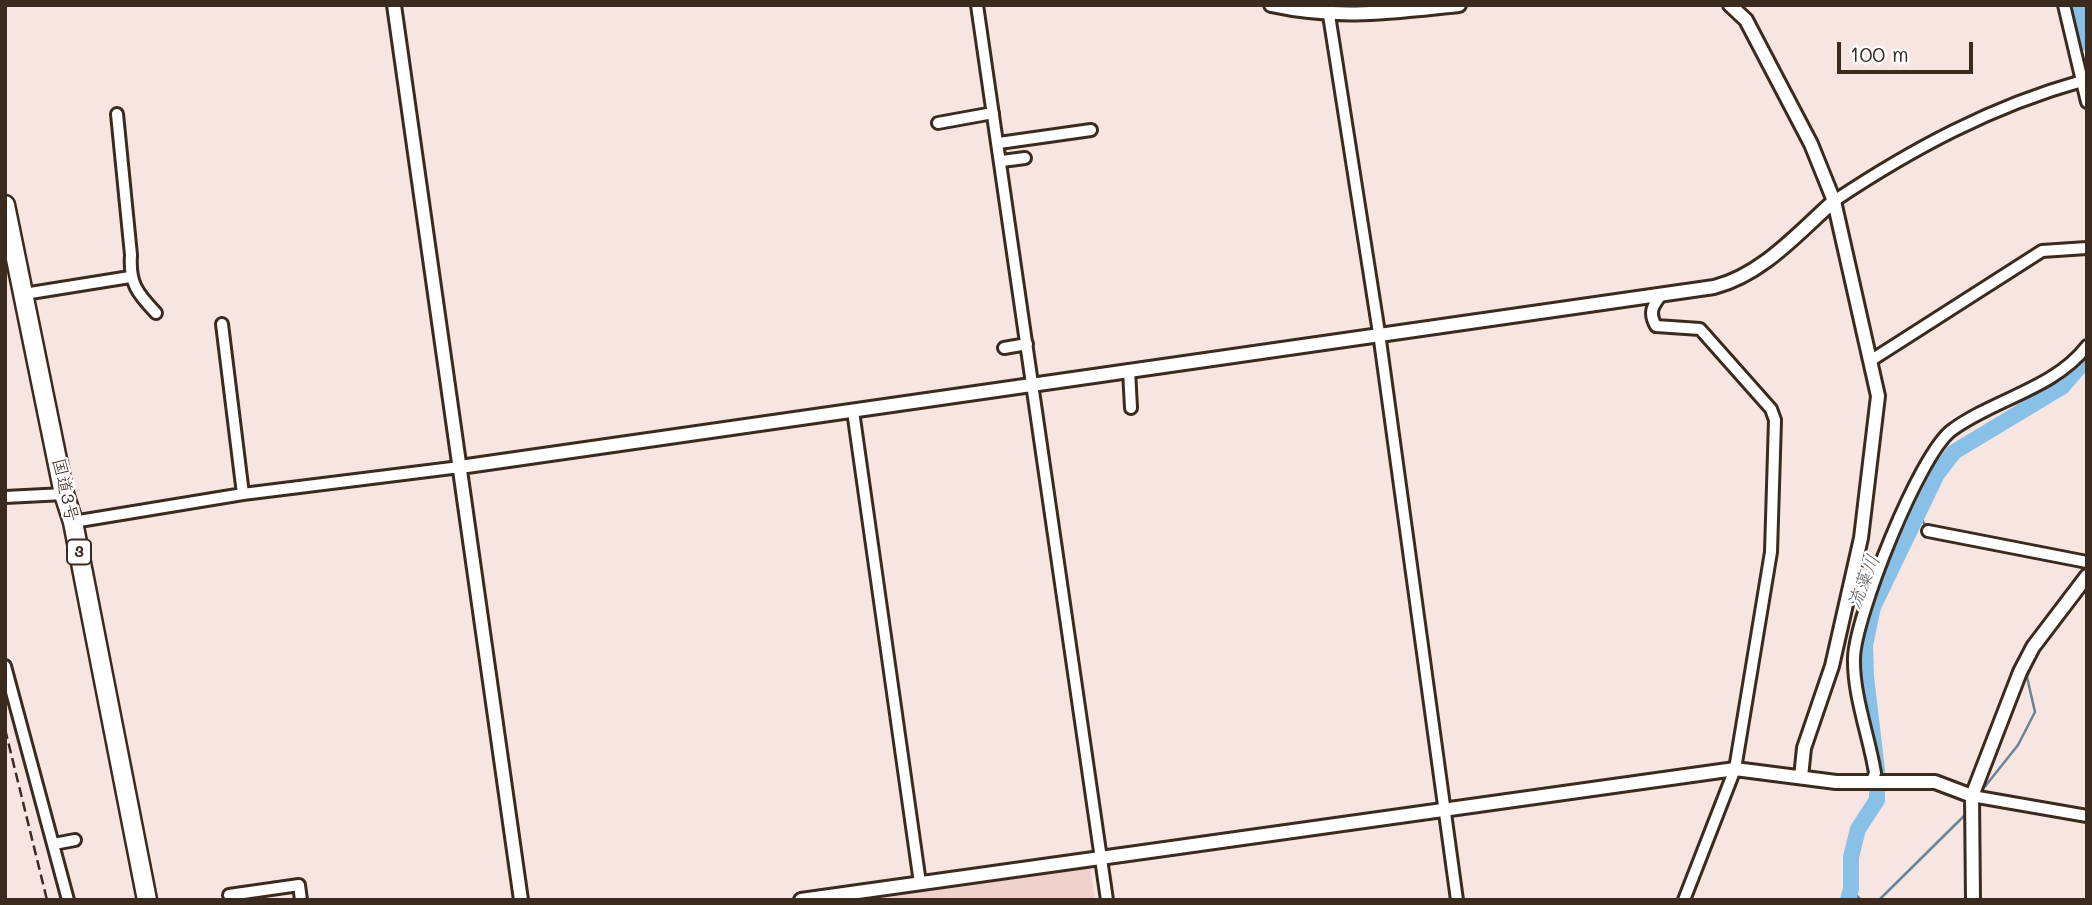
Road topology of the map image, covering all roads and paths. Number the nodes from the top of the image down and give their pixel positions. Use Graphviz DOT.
graph roads {
  1 [pos="394,5"];
  2 [pos="977,5"];
  3 [pos="1271,5"];
  4 [pos="1459,5"];
  5 [pos="1730,5"];
  6 [pos="2064,5"];
  7 [pos="1329,15"];
  8 [pos="2082,81"];
  9 [pos="2087,102"];
  10 [pos="993,113"];
  11 [pos="117,114"];
  12 [pos="938,123"];
  13 [pos="1091,130"];
  14 [pos="999,143"];
  15 [pos="1025,158"];
  16 [pos="1002,161"];
  17 [pos="1834,201"];
  18 [pos="5,205"];
  19 [pos="2087,248"];
  20 [pos="130,276"];
  21 [pos="24,294"];
  22 [pos="1662,294"];
  23 [pos="156,313"];
  24 [pos="222,324"];
  25 [pos="1379,333"];
  26 [pos="1027,344"];
  27 [pos="2087,346"];
  28 [pos="1003,348"];
  29 [pos="1870,361"];
  30 [pos="1129,370"];
  31 [pos="1033,384"];
  32 [pos="1131,408"];
  33 [pos="853,411"];
  34 [pos="460,467"];
  35 [pos="64,494"];
  36 [pos="243,494"];
  37 [pos="5,497"];
  38 [pos="73,523"];
  39 [pos="1928,531"];
  40 [pos="2087,562"];
  41 [pos="2087,576"];
  42 [pos="5,666"];
  43 [pos="1735,769"];
  44 [pos="1801,777"];
  45 [pos="1872,783"];
  46 [pos="1972,796"];
  47 [pos="1444,810"];
  48 [pos="2087,816"];
  49 [pos="75,840"];
  50 [pos="54,844"];
  51 [pos="1101,857"];
  52 [pos="920,883"];
  53 [pos="229,895"];
  54 [pos="68,900"];
  55 [pos="147,900"];
  56 [pos="301,900"];
  57 [pos="521,900"];
  58 [pos="801,900"];
  59 [pos="1107,900"];
  60 [pos="1457,900"];
  61 [pos="1684,900"];
  62 [pos="1973,900"];
  1 -- 34 [label="street"];
  2 -- 10 [label="street"];
  3 -- 7 [label="street"];
  4 -- 7 [label="street"];
  5 -- 17 [label="street"];
  6 -- 8 [label="street"];
  7 -- 25 [label="street"];
  8 -- 9 [label="street"];
  8 -- 17 [label="street"];
  10 -- 12 [label="street"];
  10 -- 14 [label="street"];
  11 -- 20 [label="street"];
  13 -- 14 [label="street"];
  14 -- 16 [label="street"];
  15 -- 16 [label="street"];
  16 -- 26 [label="street"];
  17 -- 22 [label="street"];
  17 -- 29 [label="street"];
  18 -- 21 [label="highway, 国道3号 / 3"];
  19 -- 29 [label="street"];
  20 -- 21 [label="street"];
  20 -- 23 [label="street"];
  21 -- 35 [label="highway, 国道3号 / 3"];
  22 -- 25 [label="street"];
  22 -- 43 [label="street"];
  24 -- 36 [label="street"];
  25 -- 30 [label="street"];
  25 -- 47 [label="street"];
  26 -- 28 [label="street"];
  26 -- 31 [label="street"];
  27 -- 45 [label="street"];
  29 -- 44 [label="street"];
  30 -- 31 [label="street"];
  30 -- 32 [label="street"];
  31 -- 33 [label="street"];
  31 -- 51 [label="street"];
  33 -- 34 [label="street"];
  33 -- 52 [label="street"];
  34 -- 36 [label="street"];
  34 -- 57 [label="street"];
  35 -- 37 [label="street"];
  35 -- 38 [label="highway, 国道3号 / 3"];
  36 -- 38 [label="street"];
  38 -- 55 [label="highway, 国道3号 / 3"];
  39 -- 40 [label="street"];
  41 -- 46 [label="street"];
  42 -- 50 [label="street"];
  43 -- 44 [label="street"];
  43 -- 47 [label="street"];
  43 -- 61 [label="street"];
  44 -- 45 [label="street"];
  45 -- 46 [label="street"];
  46 -- 48 [label="street"];
  46 -- 62 [label="street"];
  47 -- 51 [label="street"];
  47 -- 60 [label="street"];
  49 -- 50 [label="street"];
  50 -- 54 [label="street"];
  51 -- 52 [label="street"];
  51 -- 59 [label="street"];
  52 -- 58 [label="street"];
  53 -- 56 [label="street"];
}
